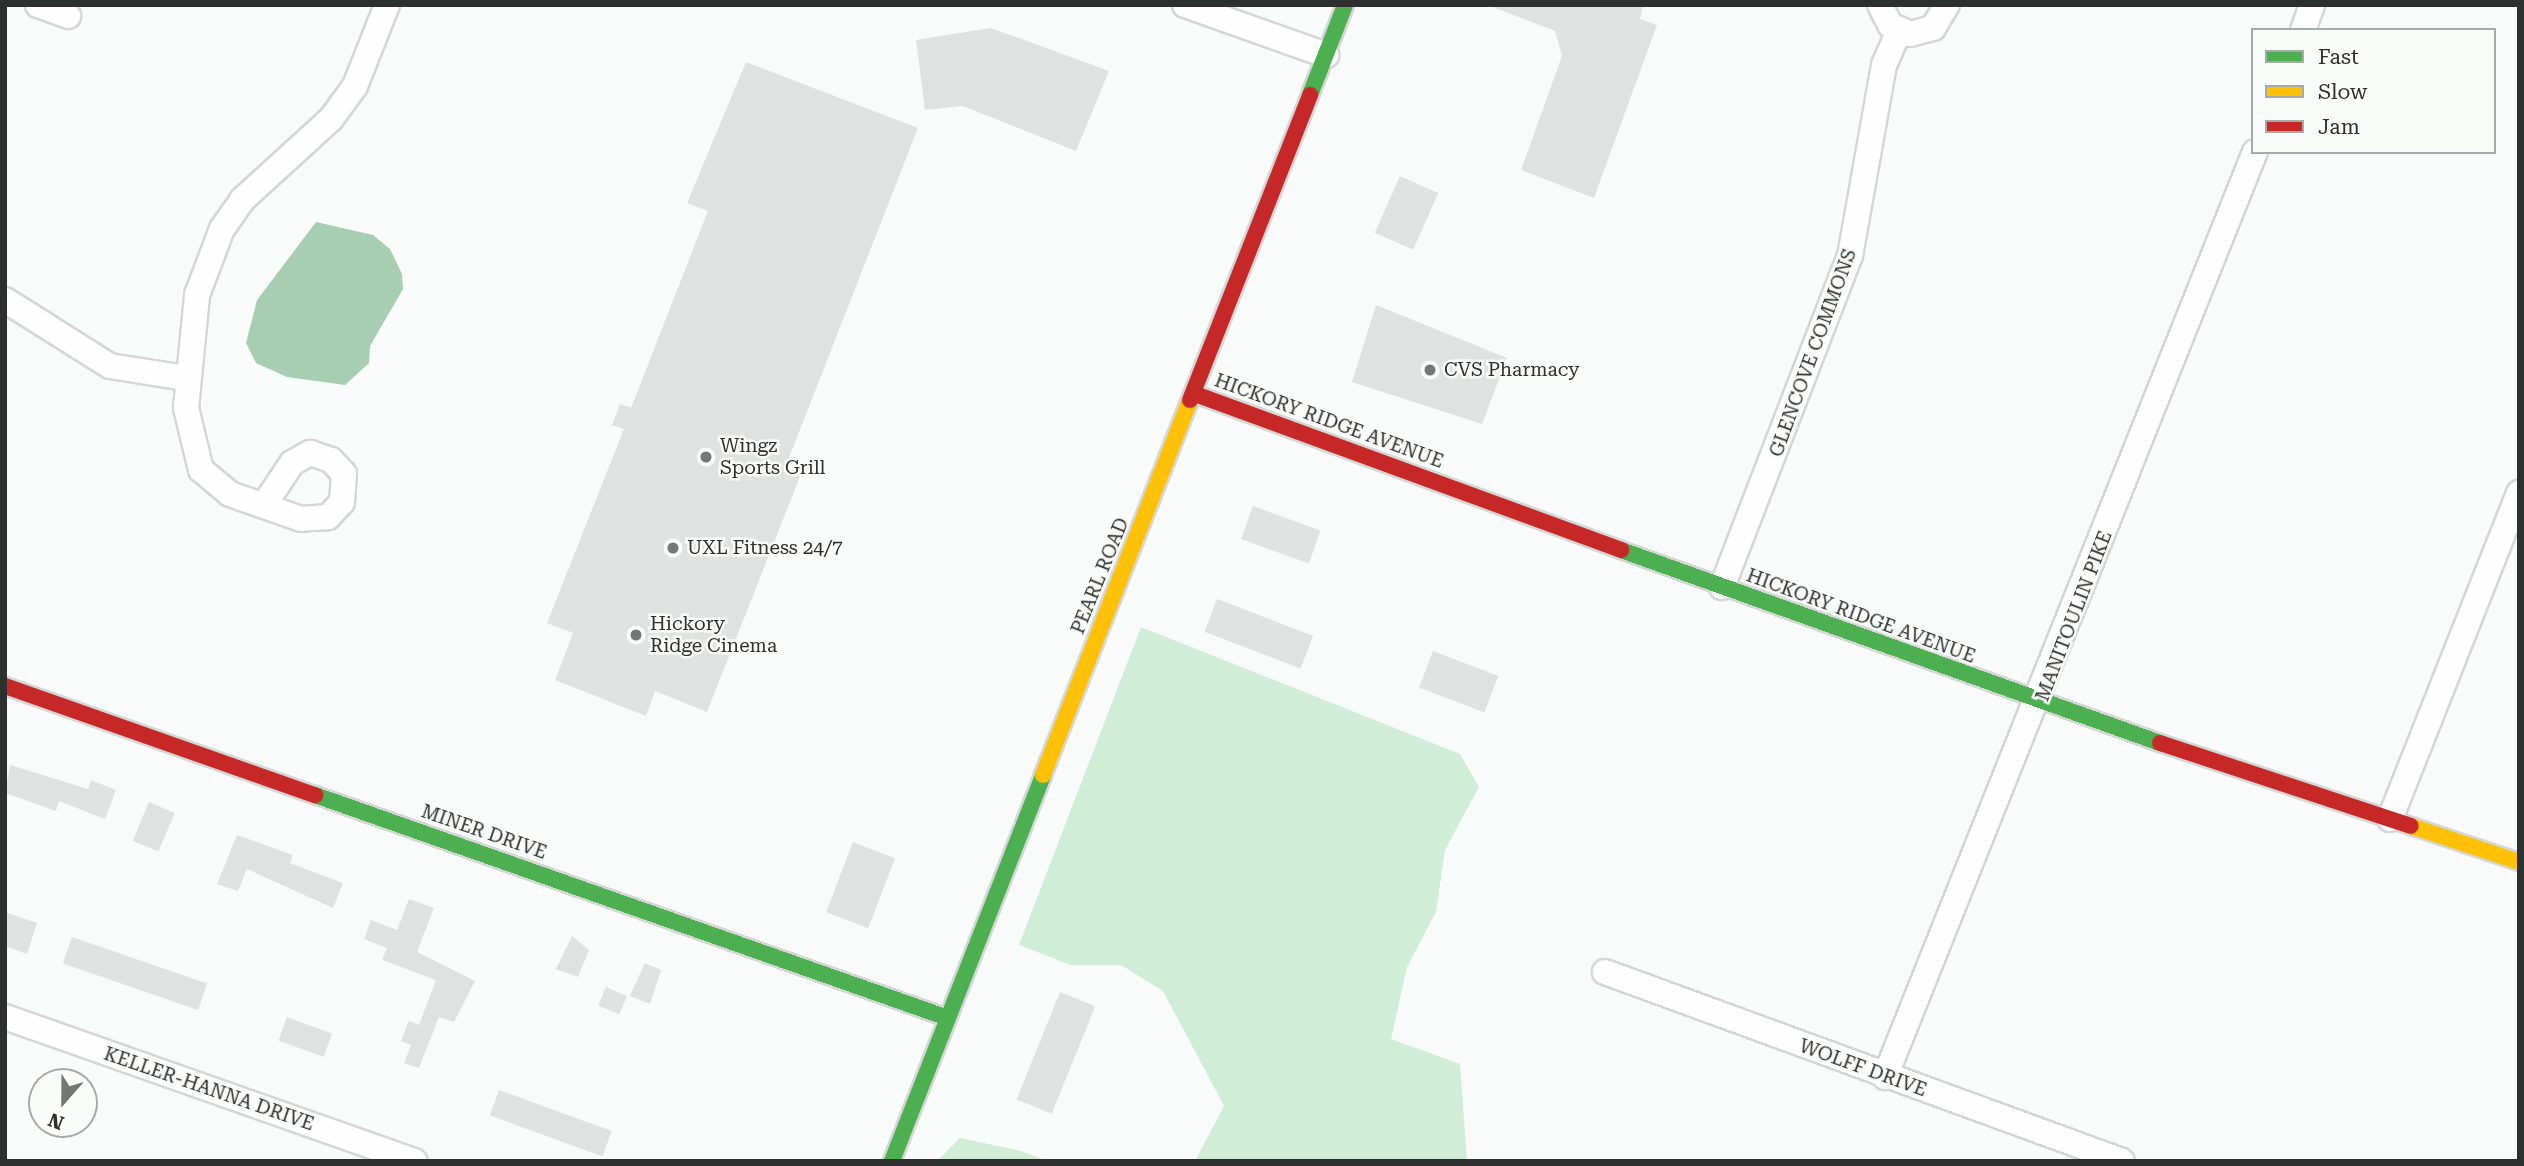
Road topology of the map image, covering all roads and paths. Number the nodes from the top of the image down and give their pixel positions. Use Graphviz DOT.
graph roads {
  1 [pos="38,5"];
  2 [pos="387,5"];
  3 [pos="1185,5"];
  4 [pos="1345,5"];
  5 [pos="1880,5"];
  6 [pos="1947,5"];
  7 [pos="2312,5"];
  8 [pos="68,16"];
  9 [pos="2303,28"];
  10 [pos="1899,31"];
  11 [pos="1326,55"];
  12 [pos="2254,154"];
  13 [pos="10,312"];
  14 [pos="186,378"];
  15 [pos="1195,394"];
  16 [pos="2519,493"];
  17 [pos="266,502"];
  18 [pos="1722,587"];
  19 [pos="5,686"];
  20 [pos="2040,703"];
  21 [pos="2390,819"];
  22 [pos="2519,862"];
  23 [pos="1605,972"];
  24 [pos="5,1017"];
  25 [pos="948,1018"];
  26 [pos="1885,1077"];
  27 [pos="414,1161"];
  28 [pos="892,1161"];
  29 [pos="2122,1161"];
  1 -- 8 [label="street"];
  2 -- 14 [label="street"];
  3 -- 11 [label="street"];
  4 -- 11 [label="street, PEARL ROAD"];
  5 -- 10 [label="street"];
  6 -- 10 [label="street"];
  7 -- 9 [label="street"];
  10 -- 18 [label="street, GLENCOVE COMMONS"];
  11 -- 15 [label="street, PEARL ROAD"];
  12 -- 20 [label="street, MANITOULIN PIKE"];
  13 -- 14 [label="street"];
  14 -- 17 [label="street"];
  15 -- 18 [label="street, HICKORY RIDGE AVENUE"];
  15 -- 25 [label="street, PEARL ROAD"];
  16 -- 21 [label="street"];
  18 -- 20 [label="street, HICKORY RIDGE AVENUE"];
  19 -- 25 [label="street, MINER DRIVE"];
  20 -- 21 [label="street, HICKORY RIDGE AVENUE"];
  20 -- 26 [label="street, MANITOULIN PIKE"];
  21 -- 22 [label="street, HICKORY RIDGE AVENUE"];
  23 -- 26 [label="street, WOLFF DRIVE"];
  24 -- 27 [label="street, KELLER-HANNA DRIVE"];
  25 -- 28 [label="street, PEARL ROAD"];
  26 -- 29 [label="street, WOLFF DRIVE"];
}
